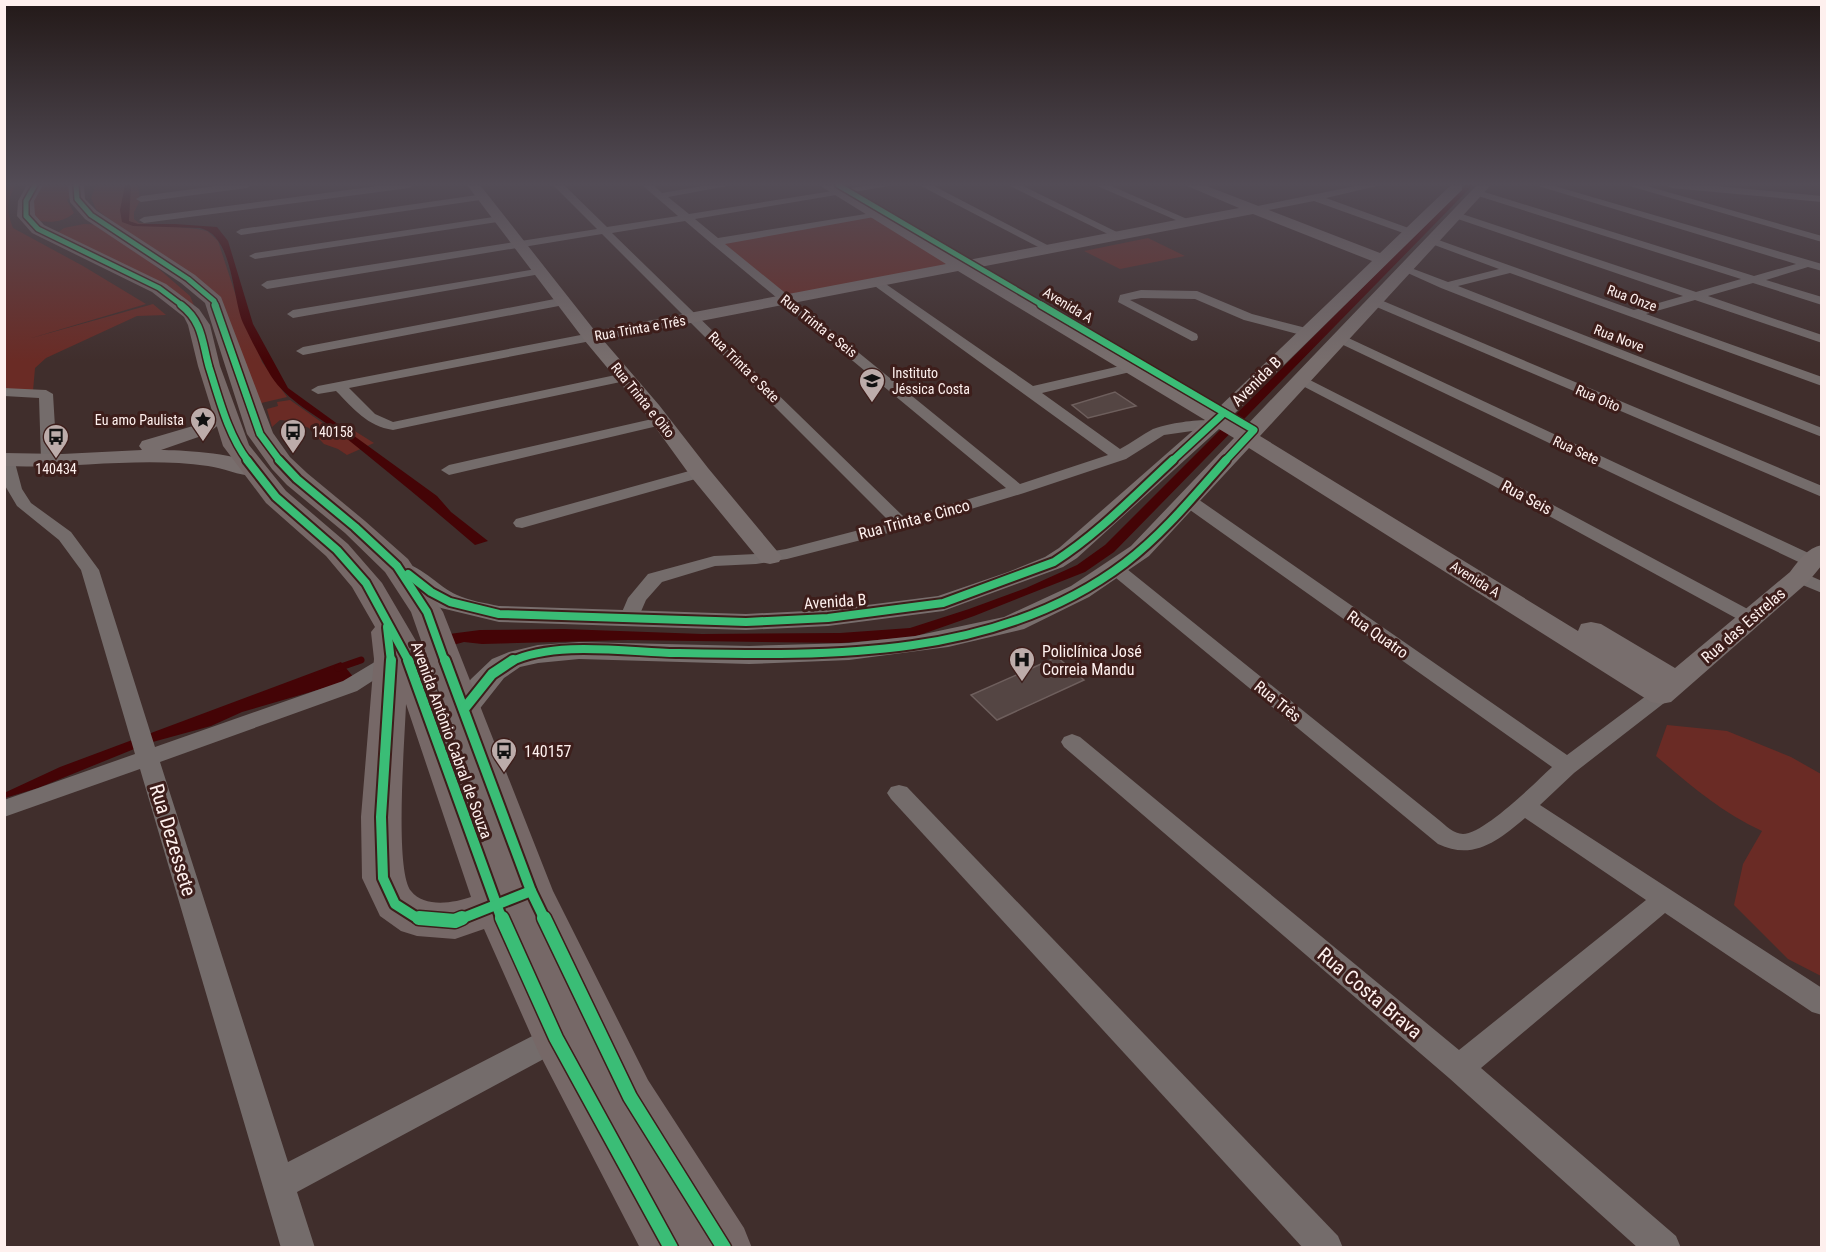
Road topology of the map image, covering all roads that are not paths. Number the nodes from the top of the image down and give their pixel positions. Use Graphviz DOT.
graph roads {
  1 [pos="103,243"];
  2 [pos="135,243"];
  3 [pos="338,243"];
  4 [pos="523,243"];
  5 [pos="616,243"];
  6 [pos="718,243"];
  7 [pos="928,243"];
  8 [pos="931,243"];
  9 [pos="1039,243"];
  10 [pos="1080,243"];
  11 [pos="1340,243"];
  12 [pos="1398,243"];
  13 [pos="1431,243"];
  14 [pos="1440,243"];
  15 [pos="1540,243"];
  16 [pos="1643,243"];
  17 [pos="1738,243"];
  18 [pos="519,244"];
  19 [pos="1050,249"];
  20 [pos="255,256"];
  21 [pos="1381,259"];
  22 [pos="966,264"];
  23 [pos="1808,264"];
  24 [pos="1821,268"];
  25 [pos="1511,269"];
  26 [pos="1407,270"];
  27 [pos="542,271"];
  28 [pos="1755,280"];
  29 [pos="876,282"];
  30 [pos="267,285"];
  31 [pos="1445,286"];
  32 [pos="1695,296"];
  33 [pos="785,300"];
  34 [pos="1821,301"];
  35 [pos="565,302"];
  36 [pos="1376,302"];
  37 [pos="292,314"];
  38 [pos="1633,314"];
  39 [pos="696,318"];
  40 [pos="1305,332"];
  41 [pos="591,337"];
  42 [pos="1192,337"];
  43 [pos="1342,339"];
  44 [pos="1821,339"];
  45 [pos="303,351"];
  46 [pos="1137,366"];
  47 [pos="625,377"];
  48 [pos="1302,380"];
  49 [pos="1821,382"];
  50 [pos="339,386"];
  51 [pos="318,390"];
  52 [pos="4,392"];
  53 [pos="1032,392"];
  54 [pos="225,412"];
  55 [pos="1220,418"];
  56 [pos="661,421"];
  57 [pos="1249,432"];
  58 [pos="1821,434"];
  59 [pos="1120,456"];
  60 [pos="108,458"];
  61 [pos="5,459"];
  62 [pos="49,460"];
  63 [pos="254,470"];
  64 [pos="449,470"];
  65 [pos="700,473"];
  66 [pos="1018,490"];
  67 [pos="1821,492"];
  68 [pos="1189,501"];
  69 [pos="522,523"];
  70 [pos="902,524"];
  71 [pos="771,557"];
  72 [pos="397,566"];
  73 [pos="1116,569"];
  74 [pos="1813,570"];
  75 [pos="1750,618"];
  76 [pos="629,619"];
  77 [pos="399,656"];
  78 [pos="1669,688"];
  79 [pos="464,709"];
  80 [pos="1072,742"];
  81 [pos="144,746"];
  82 [pos="1567,766"];
  83 [pos="899,793"];
  84 [pos="1524,806"];
  85 [pos="4,809"];
  86 [pos="514,898"];
  87 [pos="1663,900"];
  88 [pos="1821,1003"];
  89 [pos="556,1038"];
  90 [pos="1459,1068"];
  91 [pos="279,1184"];
  92 [pos="298,1248"];
  93 [pos="671,1248"];
  94 [pos="724,1248"];
  95 [pos="1326,1248"];
  96 [pos="1664,1248"];
  1 -- 54 [label="highway"];
  2 -- 72 [label="highway, Avenida Antônio Cabral de Souza"];
  3 -- 20 [label="street"];
  4 -- 18 [label="street"];
  5 -- 39 [label="street, Rua Trinta e Sete"];
  6 -- 33 [label="street, Rua Trinta e Seis"];
  7 -- 22 [label="main road, Avenida A"];
  8 -- 22 [label="main road, Avenida A"];
  9 -- 19 [label="street"];
  10 -- 19 [label="main road, Rua Trinta e Três"];
  11 -- 21 [label="main road"];
  12 -- 21 [label="main road, Avenida B"];
  13 -- 26 [label="main road, Avenida B"];
  14 -- 25 [label="street, Rua Onze"];
  15 -- 32 [label="street"];
  16 -- 28 [label="street"];
  17 -- 23 [label="street"];
  18 -- 27 [label="main road, Rua Trinta e Oito"];
  18 -- 30 [label="street"];
  19 -- 22 [label="main road, Rua Trinta e Três"];
  21 -- 40 [label="main road, Avenida B"];
  22 -- 29 [label="main road, Rua Trinta e Três"];
  22 -- 46 [label="main road, Avenida A"];
  23 -- 24 [label="street"];
  23 -- 28 [label="street"];
  25 -- 31 [label="street"];
  25 -- 38 [label="street, Rua Onze"];
  26 -- 31 [label="street, Rua Nove"];
  26 -- 36 [label="main road, Avenida B"];
  27 -- 35 [label="main road, Rua Trinta e Oito"];
  27 -- 37 [label="street"];
  28 -- 32 [label="street"];
  28 -- 34 [label="street"];
  29 -- 33 [label="main road, Rua Trinta e Três"];
  29 -- 53 [label="street"];
  31 -- 58 [label="street, Rua Nove"];
  32 -- 38 [label="street"];
  32 -- 44 [label="street"];
  33 -- 39 [label="main road, Rua Trinta e Três"];
  33 -- 66 [label="street, Rua Trinta e Seis"];
  35 -- 41 [label="main road, Rua Trinta e Oito"];
  35 -- 45 [label="street"];
  36 -- 43 [label="main road, Avenida B"];
  36 -- 67 [label="street, Rua Oito"];
  38 -- 49 [label="street, Rua Onze"];
  39 -- 41 [label="main road, Rua Trinta e Três"];
  39 -- 70 [label="street, Rua Trinta e Sete"];
  40 -- 42 [label="street"];
  40 -- 55 [label="main road, Avenida B"];
  41 -- 47 [label="main road, Rua Trinta e Oito"];
  41 -- 50 [label="street, Rua Trinta e Três"];
  43 -- 48 [label="main road, Avenida B"];
  43 -- 74 [label="street, Rua Sete"];
  46 -- 53 [label="street"];
  46 -- 55 [label="main road, Avenida A"];
  47 -- 50 [label="street"];
  47 -- 56 [label="main road, Rua Trinta e Oito"];
  48 -- 57 [label="main road, Avenida B"];
  48 -- 75 [label="street, Rua Seis"];
  50 -- 51 [label="street, Rua Trinta e Três"];
  52 -- 62 [label="street"];
  53 -- 59 [label="street"];
  54 -- 60 [label="main road"];
  54 -- 63 [label="highway"];
  55 -- 57 [label="main road, Avenida A"];
  55 -- 59 [label="street, Rua Trinta e Cinco"];
  55 -- 76 [label="main road, Avenida B"];
  56 -- 64 [label="street"];
  56 -- 65 [label="main road, Rua Trinta e Oito"];
  57 -- 68 [label="main road, Avenida B"];
  57 -- 78 [label="main road, Avenida A"];
  59 -- 66 [label="street, Rua Trinta e Cinco"];
  60 -- 62 [label="main road"];
  60 -- 63 [label="main road"];
  61 -- 62 [label="main road"];
  61 -- 81 [label="street, Rua Dezessete"];
  63 -- 77 [label="highway"];
  65 -- 69 [label="street"];
  65 -- 71 [label="main road, Rua Trinta e Oito"];
  66 -- 70 [label="street, Rua Trinta e Cinco"];
  68 -- 73 [label="main road, Avenida B"];
  68 -- 82 [label="street, Rua Quatro"];
  70 -- 71 [label="street, Rua Trinta e Cinco"];
  71 -- 76 [label="street, Rua Trinta e Cinco"];
  72 -- 76 [label="main road, Avenida B"];
  72 -- 79 [label="highway, Avenida Antônio Cabral de Souza"];
  73 -- 79 [label="main road, Avenida B"];
  73 -- 84 [label="street, Rua Três"];
  74 -- 75 [label="main road, Rua das Estrelas"];
  75 -- 78 [label="main road, Rua das Estrelas"];
  77 -- 81 [label="street"];
  77 -- 86 [label="highway, Avenida Antônio Cabral de Souza"];
  77 -- 86 [label="highway"];
  78 -- 82 [label="street"];
  79 -- 86 [label="highway, Avenida Antônio Cabral de Souza"];
  80 -- 90 [label="street, Rua Costa Brava"];
  81 -- 85 [label="street"];
  81 -- 91 [label="street, Rua Dezessete"];
  82 -- 84 [label="street"];
  83 -- 95 [label="street"];
  84 -- 87 [label="street"];
  86 -- 89 [label="highway, Avenida Antônio Cabral de Souza"];
  86 -- 94 [label="highway, Avenida Antônio Cabral de Souza"];
  87 -- 88 [label="street"];
  87 -- 90 [label="street"];
  89 -- 91 [label="street"];
  89 -- 93 [label="highway, Avenida Antônio Cabral de Souza"];
  90 -- 96 [label="street, Rua Costa Brava"];
  91 -- 92 [label="street, Rua Dezessete"];
}
